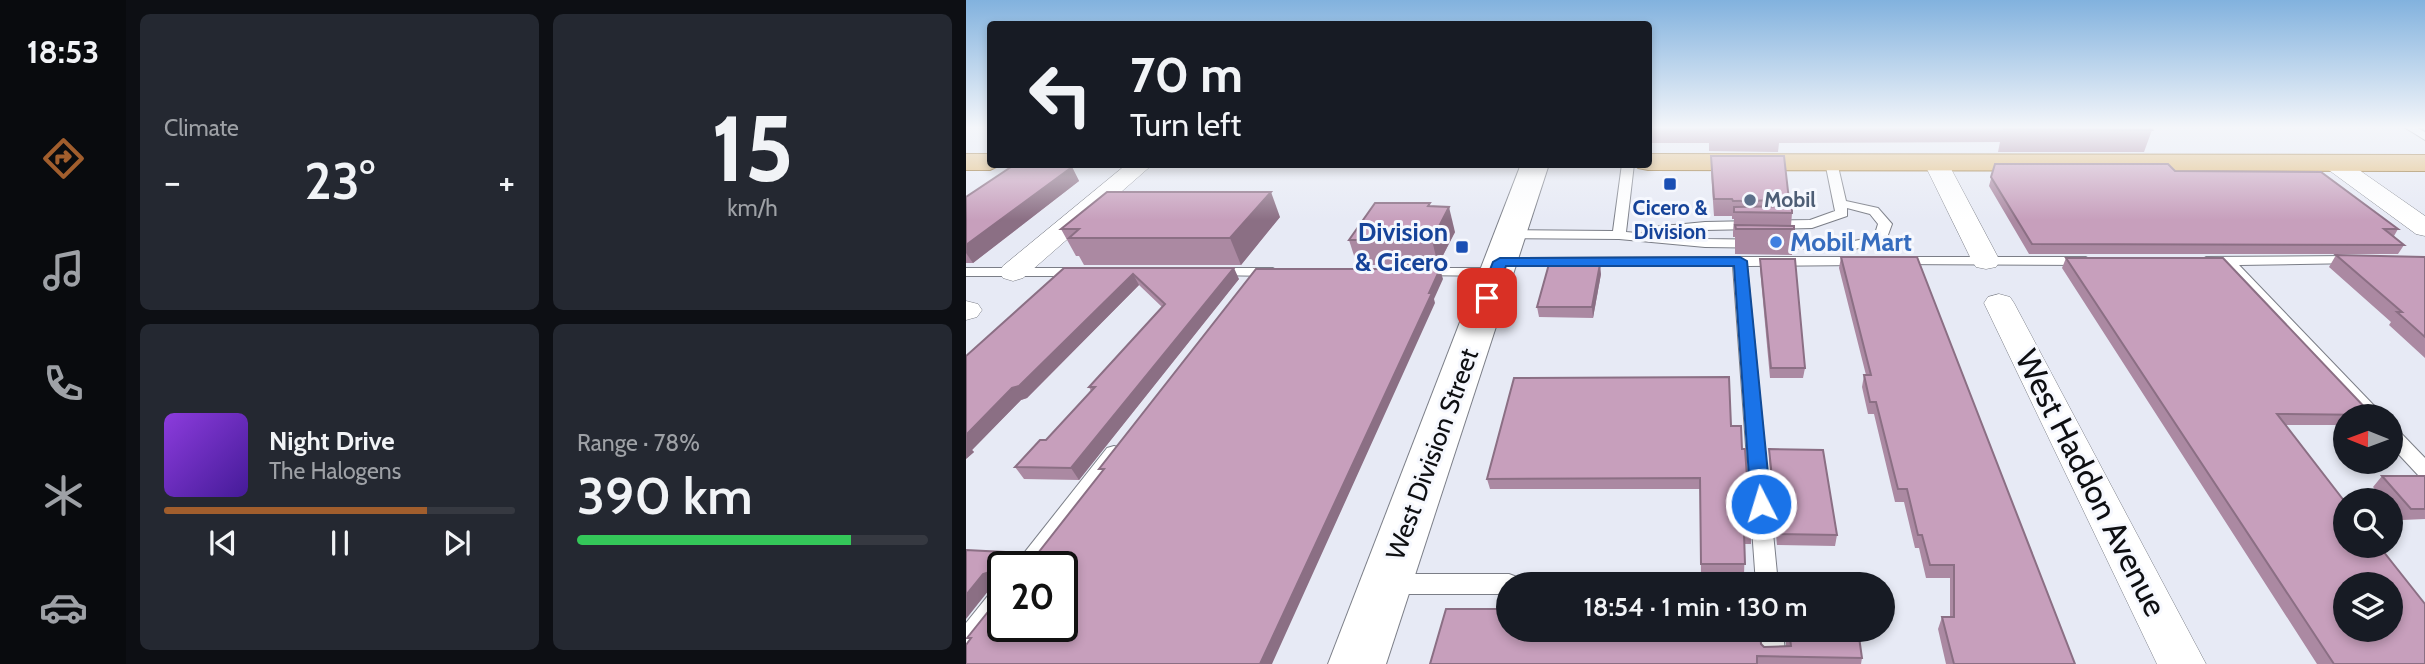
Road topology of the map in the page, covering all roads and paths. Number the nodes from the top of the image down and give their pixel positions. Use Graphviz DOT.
graph roads {
  1 [pos="966,162"];
  2 [pos="987,162"];
  3 [pos="1652,162"];
  4 [pos="1831,162"];
  5 [pos="1936,163"];
  6 [pos="2334,163"];
  7 [pos="2425,163"];
  8 [pos="1137,168"];
  9 [pos="1534,168"];
  10 [pos="1627,168"];
  11 [pos="1840,203"];
  12 [pos="2425,228"];
  13 [pos="1619,235"];
  14 [pos="1502,256"];
  15 [pos="2373,260"];
  16 [pos="1740,261"];
  17 [pos="1986,261"];
  18 [pos="2105,261"];
  19 [pos="2186,261"];
  20 [pos="2227,261"];
  21 [pos="966,272"];
  22 [pos="1013,272"];
  23 [pos="1092,272"];
  24 [pos="1201,272"];
  25 [pos="1255,272"];
  26 [pos="1282,272"];
  27 [pos="1401,272"];
  28 [pos="1238,294"];
  29 [pos="1999,303"];
  30 [pos="2364,404"];
  31 [pos="1127,436"];
  32 [pos="2403,447"];
  33 [pos="2425,470"];
  34 [pos="1037,551"];
  35 [pos="1766,572"];
  36 [pos="1385,584"];
  37 [pos="1496,584"];
  38 [pos="987,614"];
  39 [pos="966,641"];
  40 [pos="1772,642"];
  41 [pos="1357,664"];
  42 [pos="1774,664"];
  43 [pos="2182,664"];
  1 -- 2 [label="main road"];
  3 -- 4 [label="main road"];
  4 -- 5 [label="main road"];
  4 -- 11 [label="lane"];
  5 -- 6 [label="main road"];
  5 -- 17 [label="street"];
  6 -- 7 [label="main road"];
  6 -- 12 [label="street"];
  8 -- 22 [label="street"];
  9 -- 14 [label="main road, West Division Street"];
  10 -- 13 [label="lane"];
  11 -- 13 [label="lane"];
  11 -- 13 [label="lane"];
  13 -- 14 [label="lane"];
  14 -- 16 [label="lane"];
  14 -- 27 [label="lane"];
  14 -- 36 [label="main road, West Division Street"];
  15 -- 20 [label="lane"];
  16 -- 17 [label="lane"];
  16 -- 35 [label="lane"];
  17 -- 18 [label="lane"];
  19 -- 20 [label="lane"];
  20 -- 30 [label="lane"];
  21 -- 22 [label="lane"];
  22 -- 23 [label="lane"];
  24 -- 25 [label="lane"];
  25 -- 26 [label="lane"];
  25 -- 28 [label="lane"];
  29 -- 43 [label="street, West Haddon Avenue"];
  31 -- 34 [label="lane"];
  32 -- 33 [label="lane"];
  36 -- 37 [label="lane"];
  36 -- 41 [label="main road, West Division Street"];
  38 -- 39 [label="lane"];
  40 -- 42 [label="lane"];
}
